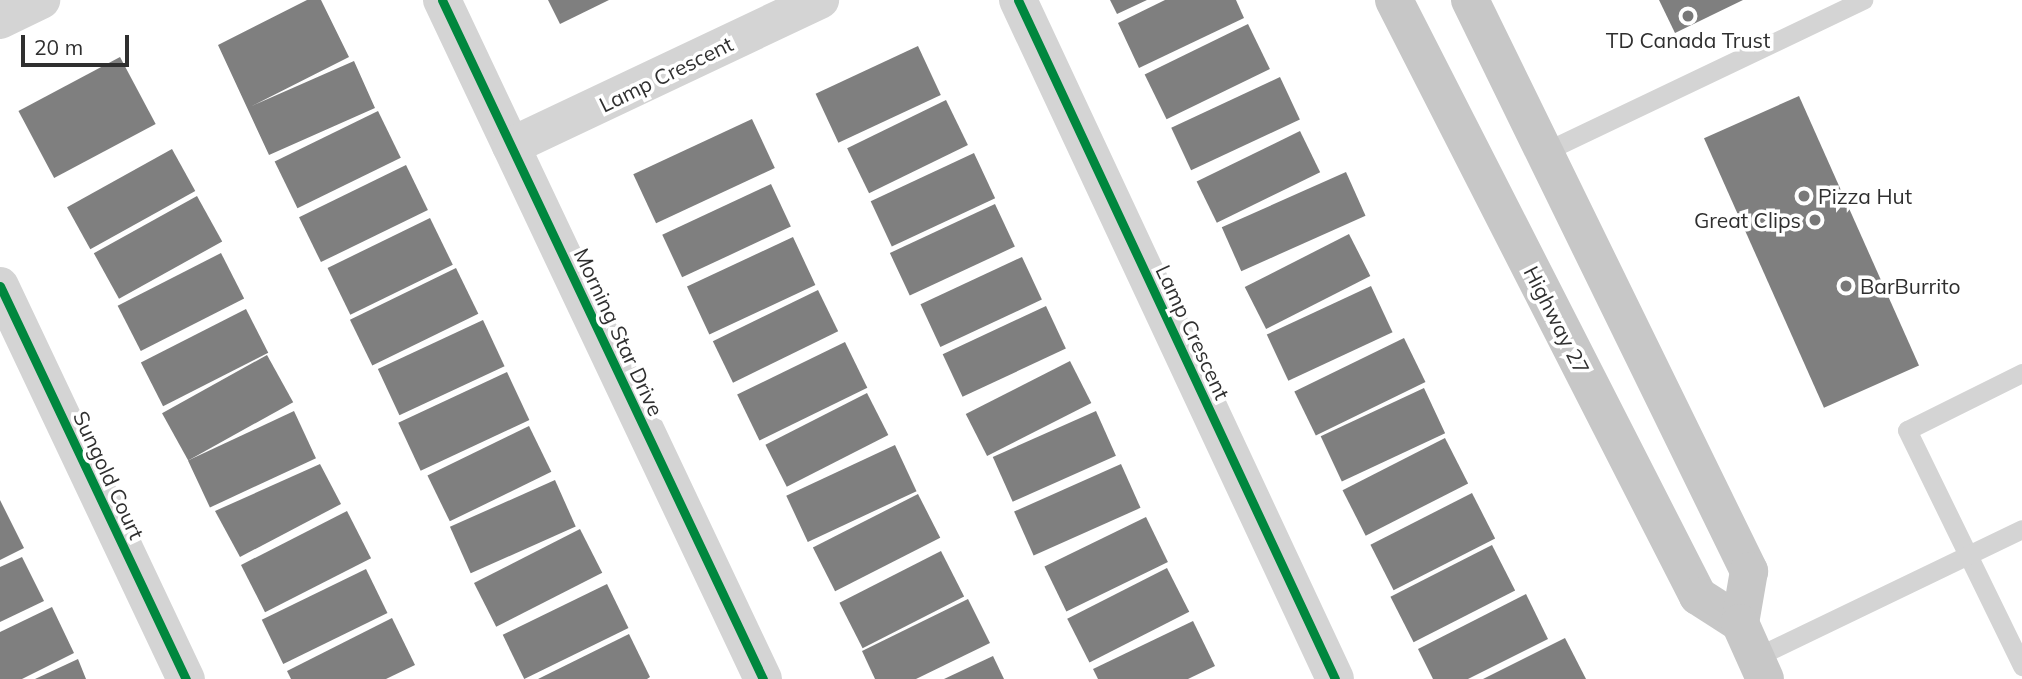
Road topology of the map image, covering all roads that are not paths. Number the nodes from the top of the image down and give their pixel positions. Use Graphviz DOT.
graph roads {
  1 [pos="41,0"];
  2 [pos="442,0"];
  3 [pos="820,0"];
  4 [pos="1018,0"];
  5 [pos="1394,0"];
  6 [pos="1470,0"];
  7 [pos="1863,0"];
  8 [pos="0,20"];
  9 [pos="511,146"];
  10 [pos="1542,153"];
  11 [pos="0,286"];
  12 [pos="2022,373"];
  13 [pos="2022,529"];
  14 [pos="1969,554"];
  15 [pos="1740,623"];
  16 [pos="2022,666"];
  17 [pos="1759,668"];
  18 [pos="186,679"];
  19 [pos="763,679"];
  20 [pos="1335,679"];
  1 -- 8 [label="street"];
  2 -- 9 [label="street, Morning Star Drive"];
  3 -- 9 [label="street, Lamp Crescent"];
  4 -- 20 [label="street, Lamp Crescent"];
  5 -- 15 [label="main road, Highway 27"];
  6 -- 10 [label="main road"];
  7 -- 10 [label="lane"];
  9 -- 19 [label="street, Morning Star Drive"];
  10 -- 15 [label="main road"];
  11 -- 18 [label="street, Sungold Court"];
  12 -- 14 [label="lane"];
  13 -- 14 [label="lane"];
  14 -- 16 [label="lane"];
  14 -- 17 [label="lane"];
  15 -- 17 [label="main road"];
}
